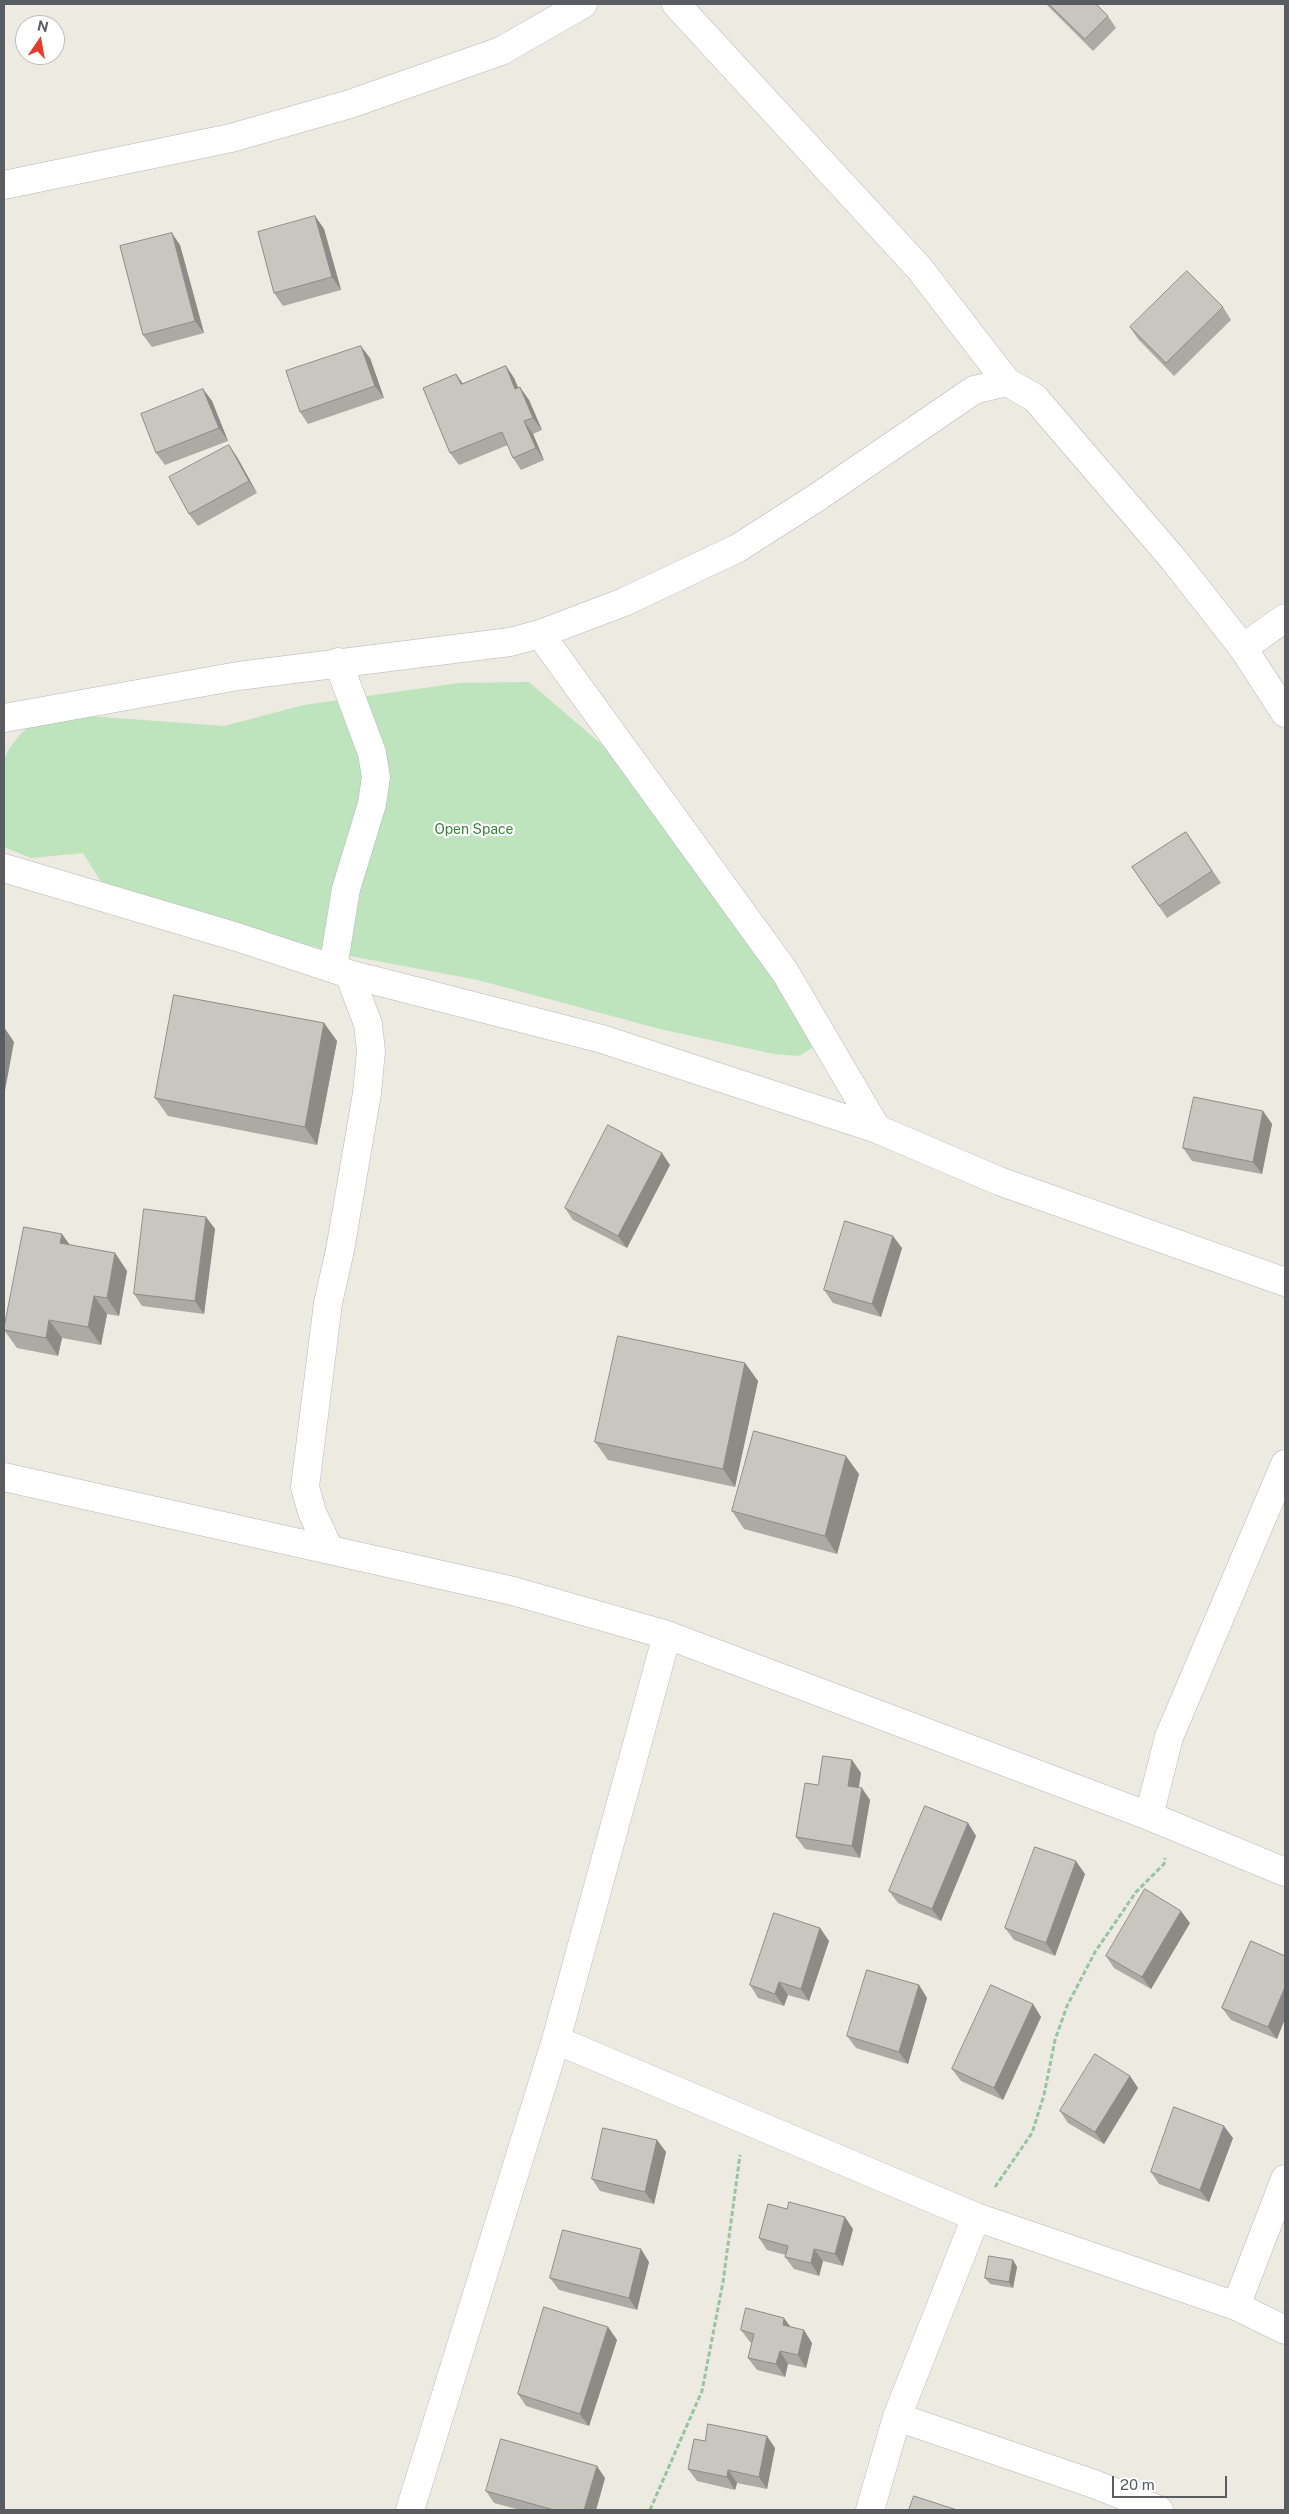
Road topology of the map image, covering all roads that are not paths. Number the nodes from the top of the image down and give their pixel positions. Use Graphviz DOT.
graph roads {
  1 [pos="583,4"];
  2 [pos="676,4"];
  3 [pos="4,184"];
  4 [pos="1007,382"];
  5 [pos="1285,618"];
  6 [pos="540,634"];
  7 [pos="1243,648"];
  8 [pos="338,662"];
  9 [pos="1285,713"];
  10 [pos="4,718"];
  11 [pos="4,868"];
  12 [pos="341,971"];
  13 [pos="877,1129"];
  14 [pos="1285,1282"];
  15 [pos="1285,1464"];
  16 [pos="4,1477"];
  17 [pos="329,1548"];
  18 [pos="667,1635"];
  19 [pos="1161,1821"];
  20 [pos="1285,1872"];
  21 [pos="556,2040"];
  22 [pos="1285,2179"];
  23 [pos="976,2217"];
  24 [pos="1236,2306"];
  25 [pos="1285,2330"];
  26 [pos="897,2417"];
  27 [pos="410,2510"];
  28 [pos="870,2510"];
  29 [pos="1159,2510"];
  1 -- 3 [label="street"];
  2 -- 4 [label="street"];
  4 -- 6 [label="street"];
  4 -- 7 [label="street"];
  5 -- 7 [label="street"];
  6 -- 8 [label="street"];
  6 -- 13 [label="street"];
  7 -- 9 [label="street"];
  8 -- 10 [label="street"];
  8 -- 12 [label="street"];
  11 -- 12 [label="street"];
  12 -- 13 [label="street"];
  12 -- 17 [label="street"];
  13 -- 14 [label="street"];
  15 -- 19 [label="street"];
  16 -- 17 [label="street"];
  17 -- 18 [label="street"];
  18 -- 19 [label="street"];
  18 -- 21 [label="street"];
  19 -- 20 [label="street"];
  21 -- 23 [label="street"];
  21 -- 27 [label="street"];
  22 -- 24 [label="street"];
  23 -- 24 [label="street"];
  23 -- 26 [label="street"];
  24 -- 25 [label="street"];
  26 -- 28 [label="street"];
  26 -- 29 [label="street"];
}
